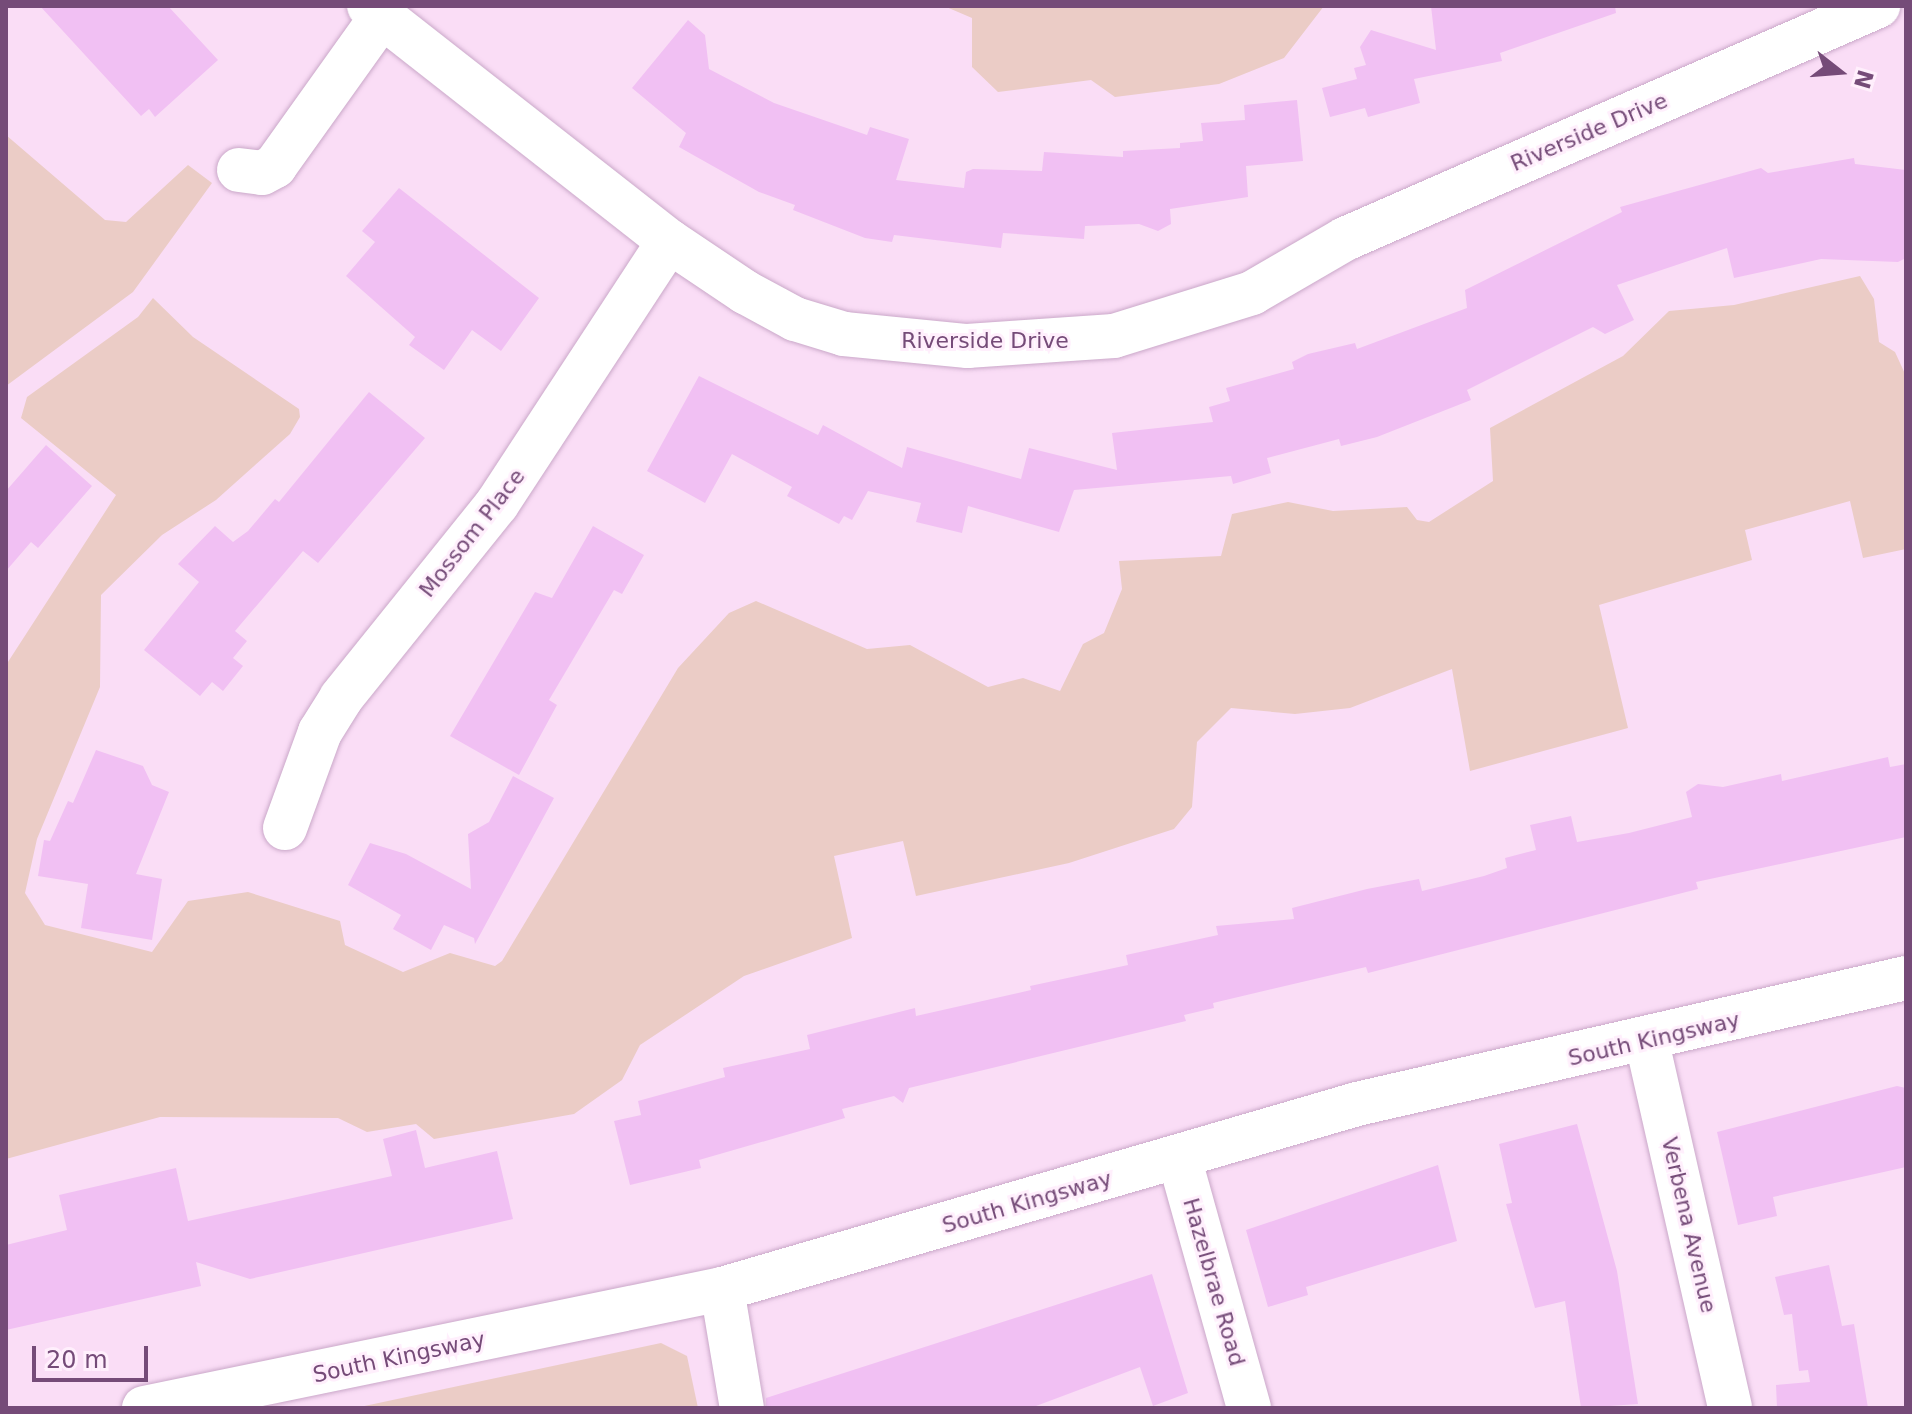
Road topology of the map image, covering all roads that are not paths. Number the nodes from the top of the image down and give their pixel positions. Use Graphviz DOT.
graph roads {
  1 [pos="1878,6"];
  2 [pos="375,11"];
  3 [pos="239,170"];
  4 [pos="669,241"];
  5 [pos="285,828"];
  6 [pos="1906,978"];
  7 [pos="1647,1042"];
  8 [pos="1179,1157"];
  9 [pos="722,1289"];
  10 [pos="232,1400"];
  11 [pos="144,1408"];
  12 [pos="742,1408"];
  13 [pos="1249,1408"];
  14 [pos="1730,1408"];
  1 -- 4 [label="street, Riverside Drive"];
  2 -- 3 [label="street"];
  2 -- 4 [label="street, Riverside Drive"];
  4 -- 5 [label="street, Mossom Place"];
  6 -- 7 [label="street, South Kingsway"];
  7 -- 8 [label="street, South Kingsway"];
  7 -- 14 [label="street, Verbena Avenue"];
  8 -- 9 [label="street, South Kingsway"];
  8 -- 13 [label="street, Hazelbrae Road"];
  9 -- 10 [label="street, South Kingsway"];
  9 -- 12 [label="street"];
  10 -- 11 [label="street, South Kingsway"];
}
